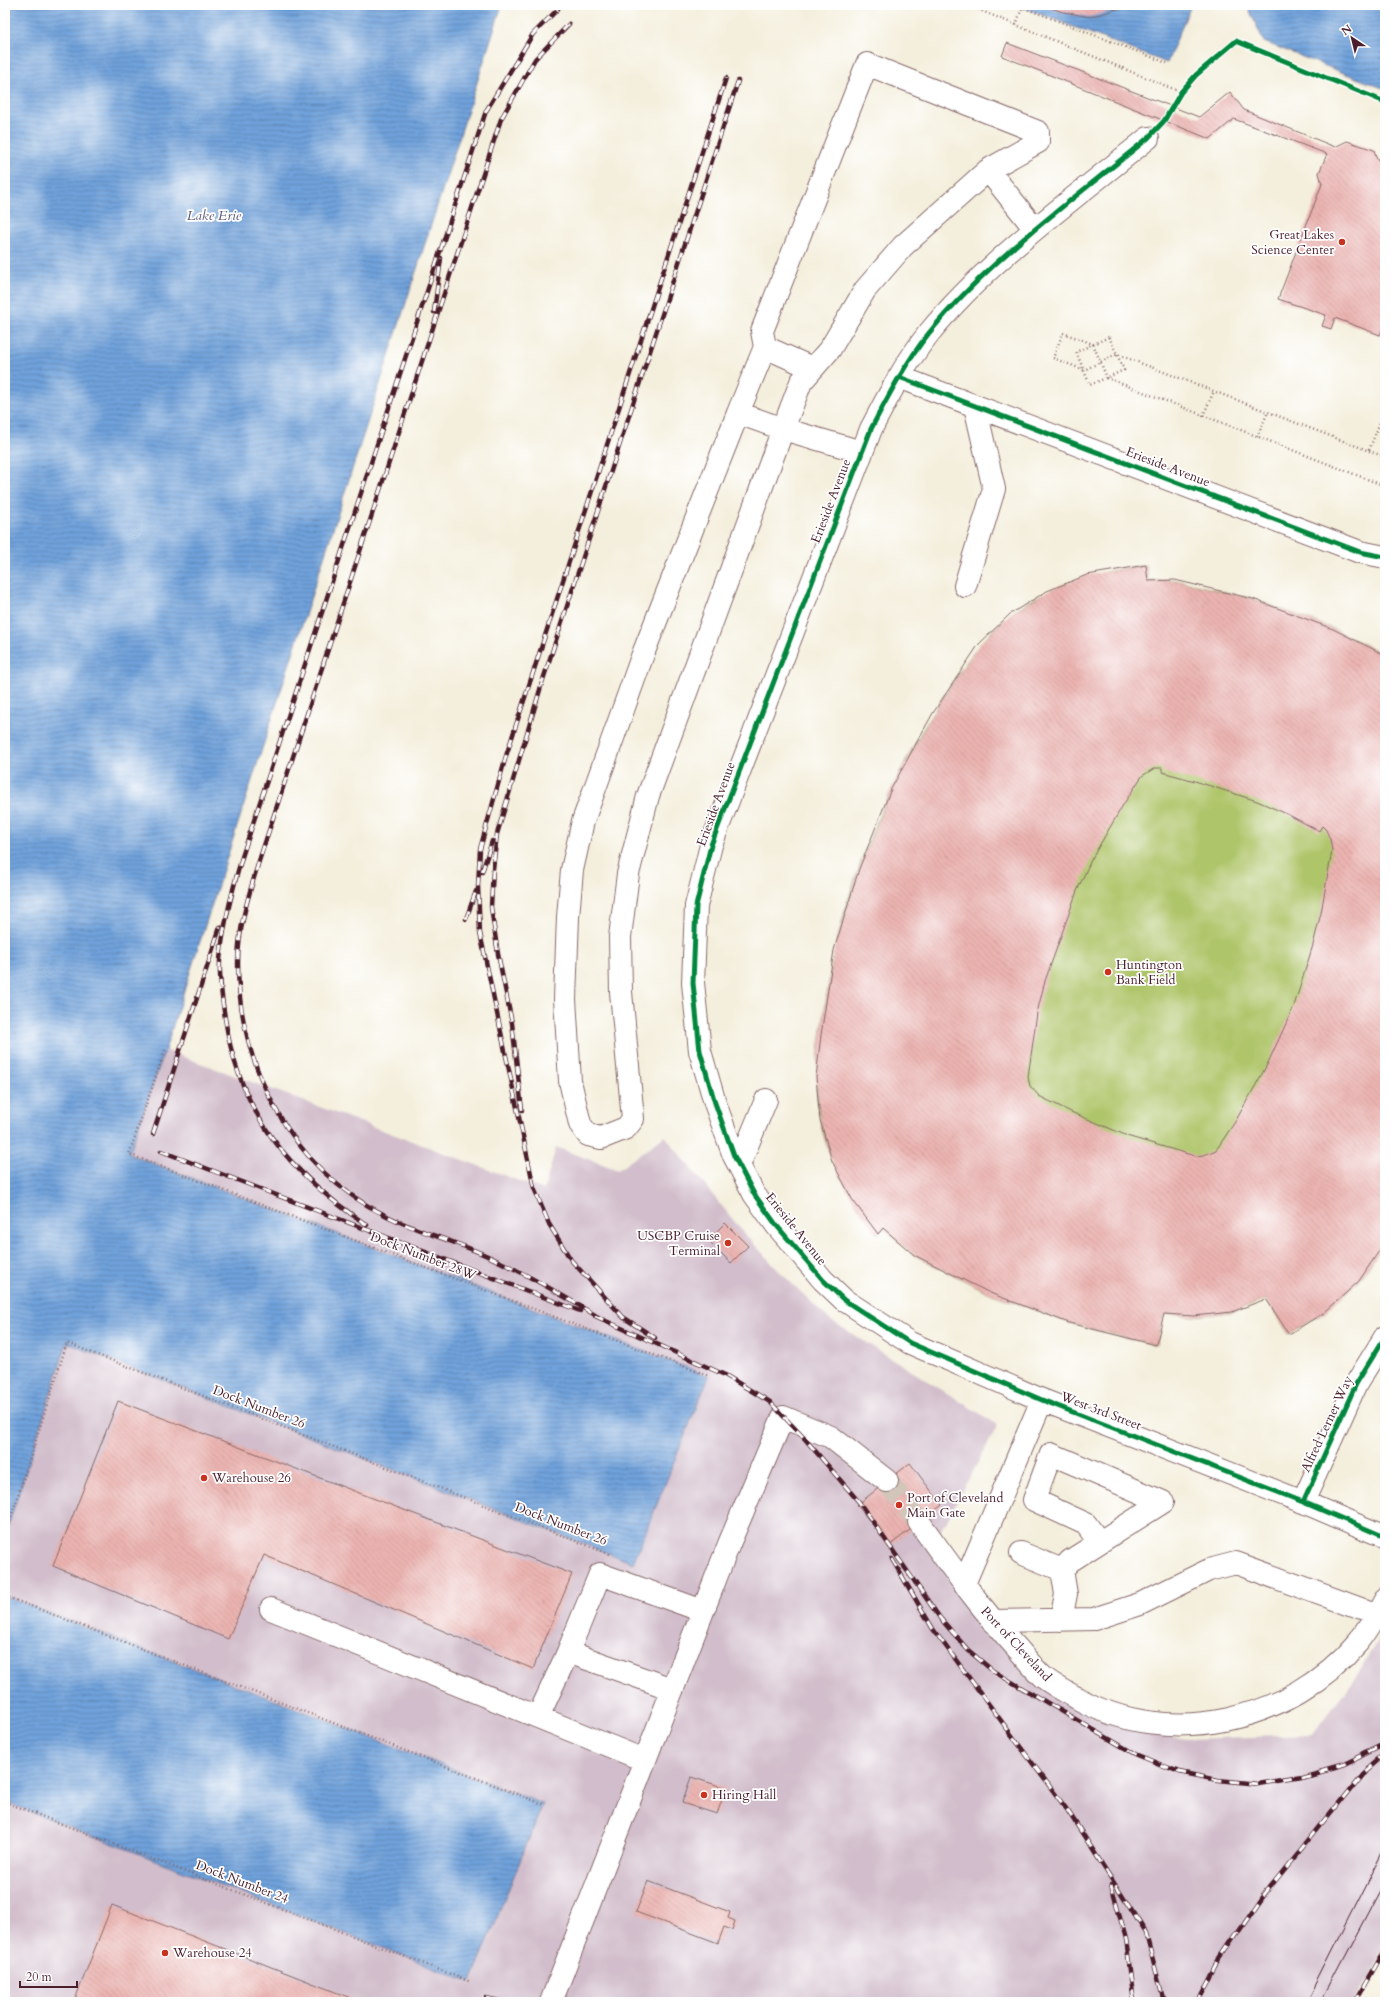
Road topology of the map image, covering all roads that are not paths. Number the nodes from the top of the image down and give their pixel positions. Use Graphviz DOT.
graph roads {
  1 [pos="1148,138"];
  2 [pos="988,170"];
  3 [pos="1035,229"];
  4 [pos="765,347"];
  5 [pos="812,368"];
  6 [pos="899,377"];
  7 [pos="975,406"];
  8 [pos="738,413"];
  9 [pos="783,429"];
  10 [pos="862,452"];
  11 [pos="1385,557"];
  12 [pos="965,586"];
  13 [pos="766,1100"];
  14 [pos="739,1165"];
  15 [pos="823,1280"];
  16 [pos="1385,1336"];
  17 [pos="1042,1400"];
  18 [pos="887,1481"];
  19 [pos="1303,1502"];
  20 [pos="919,1522"];
  21 [pos="1385,1537"];
  22 [pos="1099,1542"];
  23 [pos="1021,1553"];
  24 [pos="1062,1570"];
  25 [pos="964,1584"];
  26 [pos="1381,1607"];
  27 [pos="271,1609"];
  28 [pos="703,1611"];
  29 [pos="1061,1620"];
  30 [pos="992,1621"];
  31 [pos="568,1652"];
  32 [pos="672,1689"];
  33 [pos="538,1717"];
  34 [pos="644,1760"];
  35 [pos="551,2002"];
  1 -- 3 [label="street, Erieside Avenue"];
  2 -- 3 [label="street"];
  2 -- 4 [label="street"];
  2 -- 5 [label="street"];
  3 -- 6 [label="street, Erieside Avenue"];
  4 -- 5 [label="street"];
  4 -- 8 [label="street"];
  5 -- 9 [label="street"];
  6 -- 7 [label="street, Erieside Avenue"];
  6 -- 10 [label="street, Erieside Avenue"];
  7 -- 11 [label="street, Erieside Avenue"];
  7 -- 12 [label="street"];
  8 -- 9 [label="street"];
  8 -- 9 [label="street"];
  9 -- 10 [label="street"];
  10 -- 14 [label="street, Erieside Avenue"];
  13 -- 14 [label="street"];
  14 -- 15 [label="street, Erieside Avenue"];
  15 -- 17 [label="street, West 3rd Street"];
  16 -- 19 [label="street, Alfred Lerner Way"];
  17 -- 19 [label="street, West 3rd Street"];
  17 -- 25 [label="street"];
  18 -- 28 [label="street"];
  19 -- 21 [label="street, West 3rd Street"];
  20 -- 25 [label="street, Port of Cleveland"];
  22 -- 22 [label="street"];
  22 -- 24 [label="street"];
  23 -- 24 [label="street"];
  24 -- 29 [label="street"];
  25 -- 30 [label="street, Port of Cleveland"];
  26 -- 29 [label="street"];
  26 -- 30 [label="street, Port of Cleveland"];
  27 -- 33 [label="street"];
  28 -- 31 [label="street"];
  28 -- 32 [label="street"];
  29 -- 30 [label="street"];
  31 -- 32 [label="street"];
  31 -- 33 [label="street"];
  32 -- 34 [label="street"];
  33 -- 34 [label="street"];
  34 -- 35 [label="street"];
}
